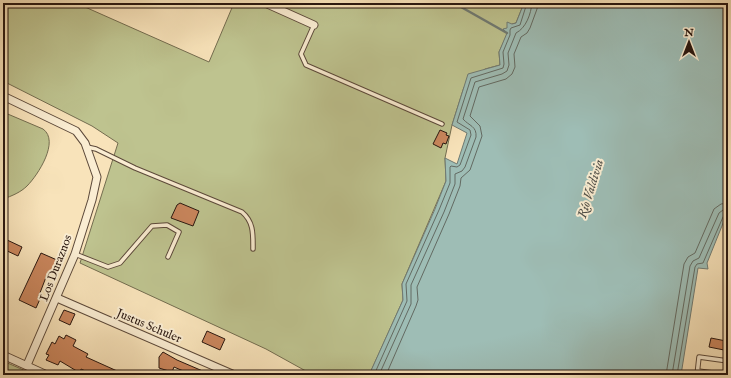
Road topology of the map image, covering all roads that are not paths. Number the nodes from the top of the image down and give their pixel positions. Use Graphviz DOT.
graph roads {
  1 [pos="265,3"];
  2 [pos="314,25"];
  3 [pos="3,96"];
  4 [pos="442,124"];
  5 [pos="86,146"];
  6 [pos="253,249"];
  7 [pos="75,254"];
  8 [pos="168,257"];
  9 [pos="57,298"];
  10 [pos="3,355"];
  11 [pos="728,361"];
  12 [pos="27,365"];
  13 [pos="698,373"];
  14 [pos="232,374"];
  15 [pos="47,375"];
  16 [pos="728,375"];
  1 -- 2 [label="street"];
  2 -- 4 [label="lane"];
  3 -- 5 [label="street"];
  5 -- 6 [label="lane"];
  5 -- 7 [label="street, Los Duraznos"];
  7 -- 8 [label="lane"];
  7 -- 9 [label="street, Los Duraznos"];
  9 -- 12 [label="street, Los Duraznos"];
  9 -- 14 [label="street, Justus Schuler"];
  10 -- 12 [label="street"];
  11 -- 13 [label="lane"];
  12 -- 15 [label="street"];
  13 -- 16 [label="lane"];
}
